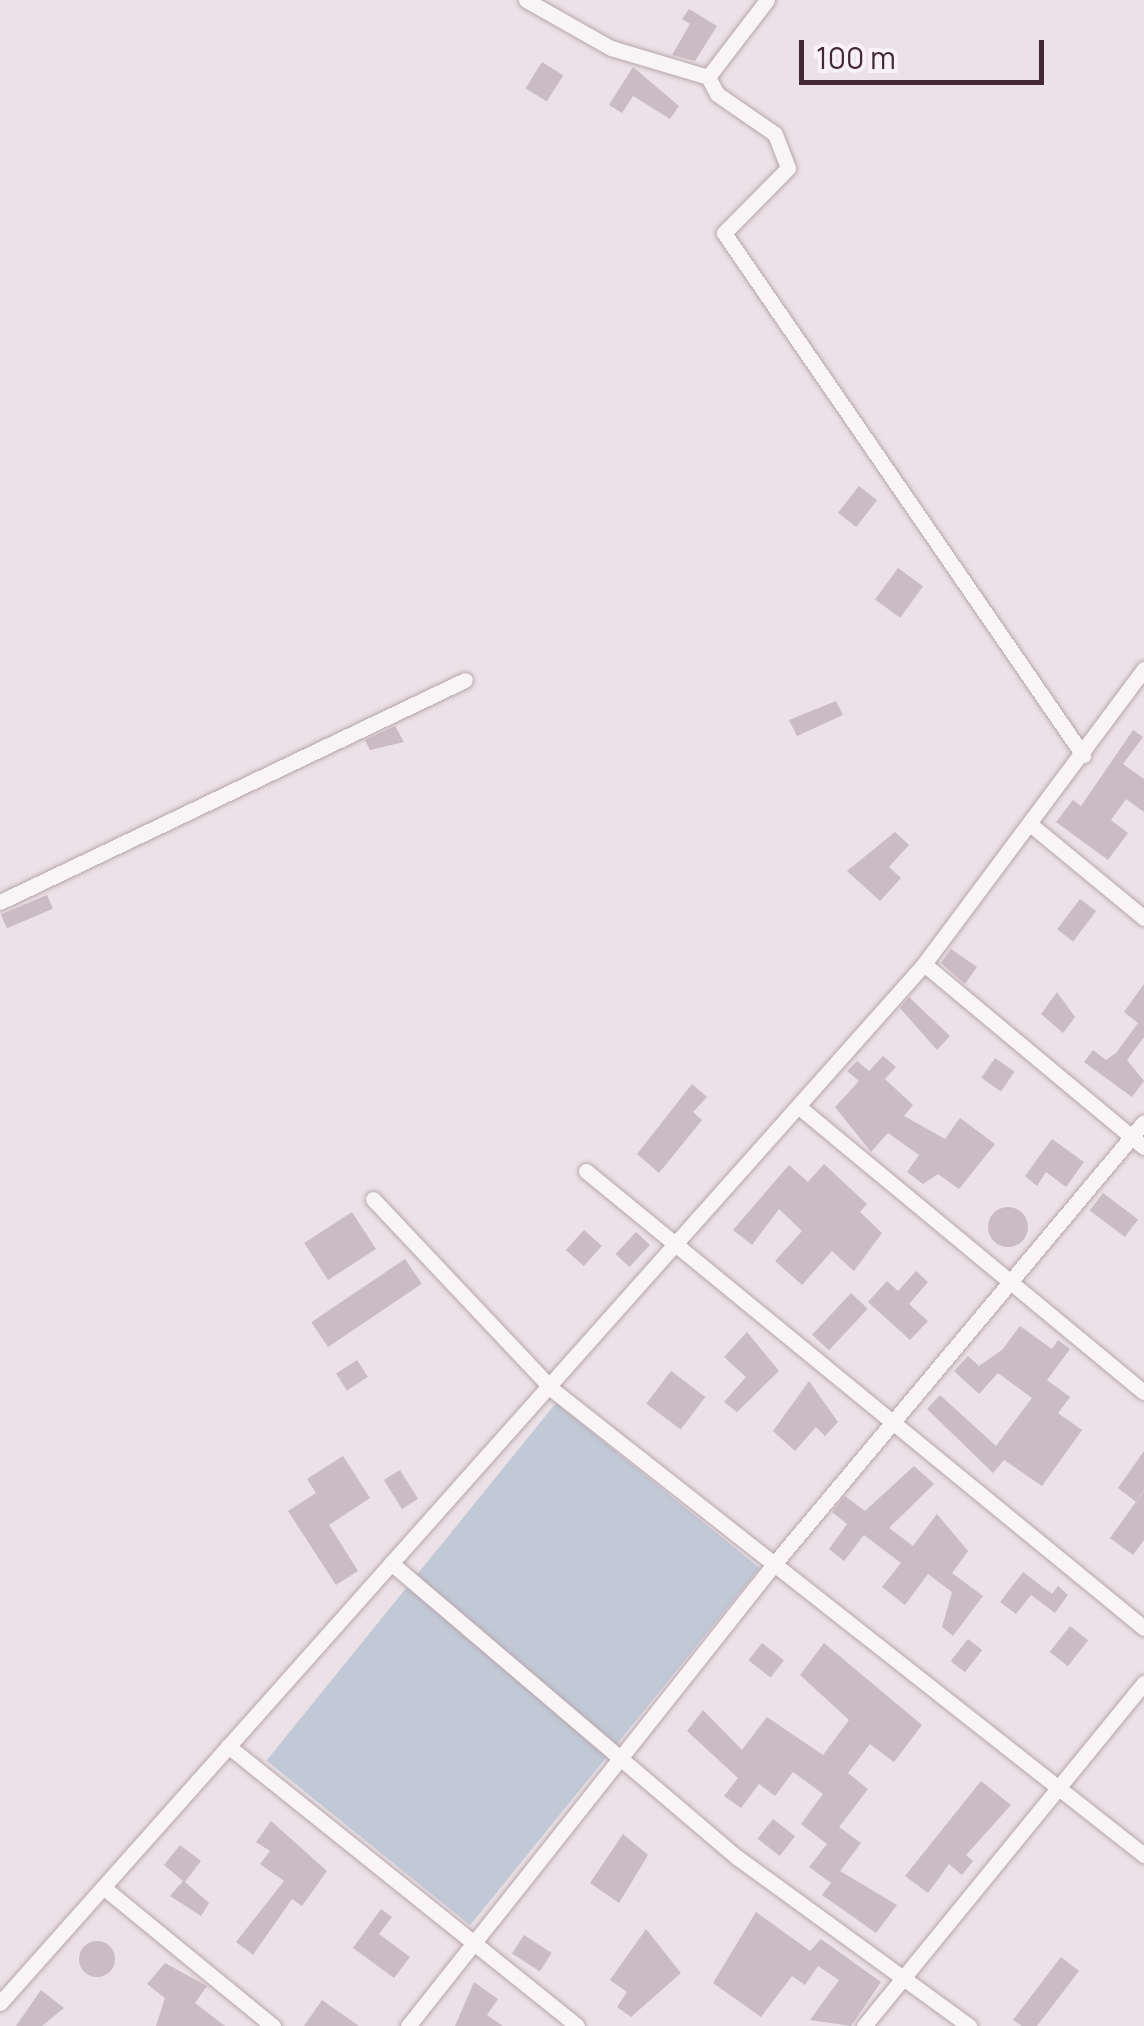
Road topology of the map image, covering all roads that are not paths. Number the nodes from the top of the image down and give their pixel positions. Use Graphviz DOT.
graph roads {
  1 [pos="526,0"];
  2 [pos="767,0"];
  3 [pos="708,76"];
  4 [pos="1142,677"];
  5 [pos="465,680"];
  6 [pos="1083,755"];
  7 [pos="1030,824"];
  8 [pos="0,902"];
  9 [pos="1144,918"];
  10 [pos="924,964"];
  11 [pos="799,1106"];
  12 [pos="1144,1122"];
  13 [pos="1138,1142"];
  14 [pos="586,1171"];
  15 [pos="373,1199"];
  16 [pos="680,1242"];
  17 [pos="1010,1284"];
  18 [pos="554,1390"];
  19 [pos="1144,1392"];
  20 [pos="896,1424"];
  21 [pos="390,1563"];
  22 [pos="774,1564"];
  23 [pos="1144,1628"];
  24 [pos="1144,1683"];
  25 [pos="228,1746"];
  26 [pos="622,1755"];
  27 [pos="1054,1784"];
  28 [pos="1144,1855"];
  29 [pos="103,1886"];
  30 [pos="473,1946"];
  31 [pos="900,1980"];
  32 [pos="0,2003"];
  33 [pos="273,2026"];
  34 [pos="408,2026"];
  35 [pos="576,2026"];
  36 [pos="864,2026"];
  37 [pos="969,2026"];
  1 -- 3 [label="street"];
  2 -- 3 [label="street"];
  3 -- 6 [label="street"];
  4 -- 6 [label="street"];
  5 -- 8 [label="street"];
  6 -- 7 [label="street"];
  7 -- 9 [label="street"];
  7 -- 10 [label="street"];
  10 -- 11 [label="street"];
  10 -- 13 [label="street"];
  11 -- 16 [label="street"];
  11 -- 17 [label="street"];
  12 -- 13 [label="street"];
  13 -- 17 [label="street"];
  14 -- 16 [label="street"];
  15 -- 18 [label="street"];
  16 -- 18 [label="street"];
  16 -- 20 [label="street"];
  17 -- 19 [label="street"];
  17 -- 20 [label="street"];
  18 -- 21 [label="street"];
  18 -- 22 [label="street"];
  20 -- 22 [label="street"];
  20 -- 23 [label="street"];
  21 -- 25 [label="street"];
  21 -- 26 [label="street"];
  22 -- 26 [label="street"];
  22 -- 27 [label="street"];
  24 -- 27 [label="street"];
  25 -- 29 [label="street"];
  25 -- 30 [label="street"];
  26 -- 30 [label="street"];
  26 -- 31 [label="street"];
  27 -- 28 [label="street"];
  27 -- 31 [label="street"];
  29 -- 32 [label="street"];
  29 -- 33 [label="street"];
  30 -- 34 [label="street"];
  30 -- 35 [label="street"];
  31 -- 36 [label="street"];
  31 -- 37 [label="street"];
}
